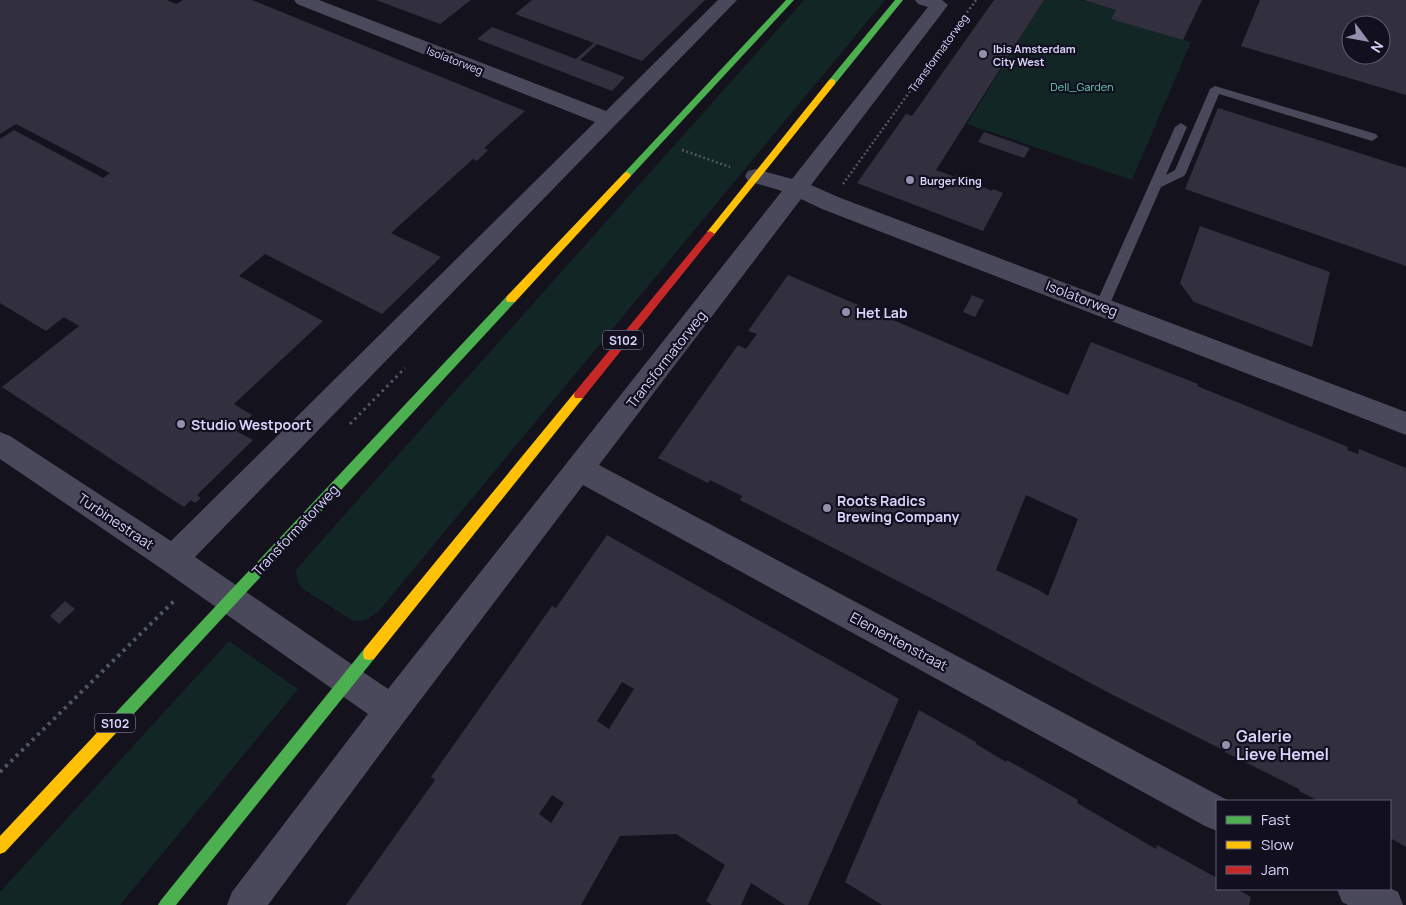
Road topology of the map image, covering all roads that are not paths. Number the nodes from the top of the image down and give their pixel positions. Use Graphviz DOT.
graph roads {
  1 [pos="304,0"];
  2 [pos="728,0"];
  3 [pos="790,0"];
  4 [pos="899,0"];
  5 [pos="935,2"];
  6 [pos="607,119"];
  7 [pos="1181,127"];
  8 [pos="1372,137"];
  9 [pos="756,176"];
  10 [pos="1156,184"];
  11 [pos="798,188"];
  12 [pos="1102,306"];
  13 [pos="1406,424"];
  14 [pos="0,444"];
  15 [pos="580,469"];
  16 [pos="173,559"];
  17 [pos="230,600"];
  18 [pos="348,682"];
  19 [pos="391,711"];
  20 [pos="1216,813"];
  21 [pos="0,847"];
  22 [pos="1358,890"];
  23 [pos="166,905"];
  24 [pos="245,905"];
  25 [pos="1386,905"];
  1 -- 6 [label="street, Isolatorweg"];
  2 -- 6 [label="street"];
  3 -- 17 [label="main road, Transformatorweg / S102"];
  4 -- 9 [label="main road, S102"];
  5 -- 11 [label="street, Transformatorweg"];
  6 -- 16 [label="street"];
  7 -- 10 [label="lane"];
  8 -- 10 [label="lane"];
  9 -- 11 [label="street, Isolatorweg"];
  9 -- 18 [label="main road, S102"];
  10 -- 12 [label="lane"];
  11 -- 12 [label="street, Isolatorweg"];
  11 -- 15 [label="street, Transformatorweg"];
  12 -- 13 [label="street, Isolatorweg"];
  14 -- 16 [label="street, Turbinestraat"];
  15 -- 19 [label="street, Transformatorweg"];
  15 -- 20 [label="street, Elementenstraat"];
  16 -- 17 [label="street, Turbinestraat"];
  17 -- 18 [label="street"];
  17 -- 21 [label="main road, Transformatorweg / S102"];
  18 -- 19 [label="street"];
  18 -- 23 [label="main road, S102"];
  19 -- 24 [label="street, Transformatorweg"];
  22 -- 25 [label="street"];
}
